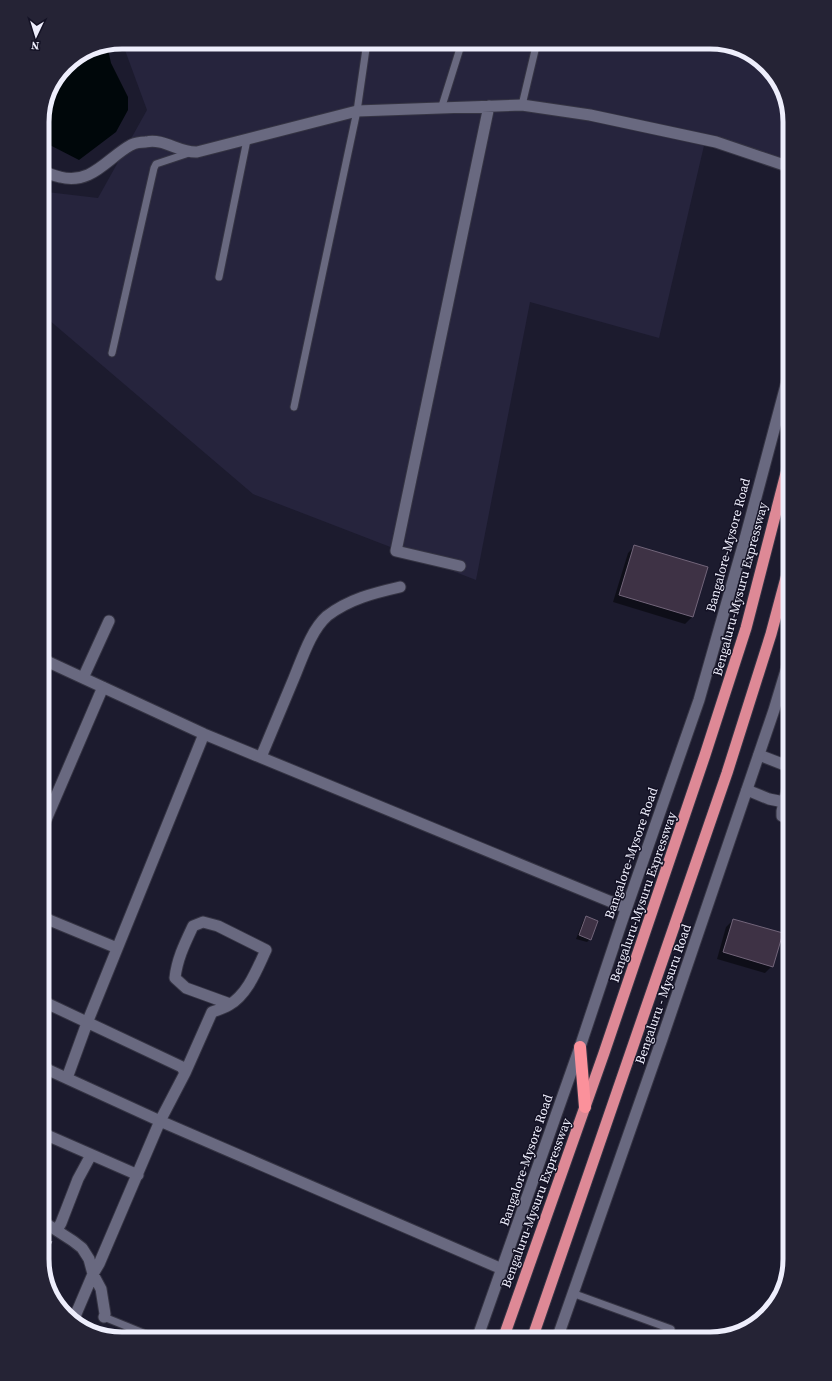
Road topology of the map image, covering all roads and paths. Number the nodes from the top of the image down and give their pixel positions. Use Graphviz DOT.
graph roads {
  1 [pos="366,49"];
  2 [pos="460,49"];
  3 [pos="535,49"];
  4 [pos="522,105"];
  5 [pos="489,106"];
  6 [pos="441,109"];
  7 [pos="357,111"];
  8 [pos="247,140"];
  9 [pos="191,152"];
  10 [pos="783,165"];
  11 [pos="49,174"];
  12 [pos="219,277"];
  13 [pos="112,353"];
  14 [pos="783,396"];
  15 [pos="294,407"];
  16 [pos="783,485"];
  17 [pos="460,566"];
  18 [pos="400,587"];
  19 [pos="783,589"];
  20 [pos="109,621"];
  21 [pos="49,662"];
  22 [pos="83,678"];
  23 [pos="783,679"];
  24 [pos="103,687"];
  25 [pos="204,734"];
  26 [pos="759,755"];
  27 [pos="261,757"];
  28 [pos="783,764"];
  29 [pos="747,790"];
  30 [pos="783,802"];
  31 [pos="49,813"];
  32 [pos="626,908"];
  33 [pos="49,920"];
  34 [pos="118,948"];
  35 [pos="230,1004"];
  36 [pos="49,1005"];
  37 [pos="87,1023"];
  38 [pos="580,1047"];
  39 [pos="49,1070"];
  40 [pos="185,1074"];
  41 [pos="67,1078"];
  42 [pos="585,1107"];
  43 [pos="160,1121"];
  44 [pos="49,1136"];
  45 [pos="91,1155"];
  46 [pos="138,1175"];
  47 [pos="49,1225"];
  48 [pos="57,1230"];
  49 [pos="49,1247"];
  50 [pos="502,1269"];
  51 [pos="93,1274"];
  52 [pos="572,1293"];
  53 [pos="76,1316"];
  54 [pos="104,1317"];
  55 [pos="671,1329"];
  56 [pos="141,1332"];
  57 [pos="480,1332"];
  58 [pos="505,1332"];
  59 [pos="534,1332"];
  60 [pos="559,1332"];
  1 -- 7 [label="lane"];
  2 -- 6 [label="lane"];
  3 -- 4 [label="lane"];
  4 -- 5 [label="street"];
  4 -- 10 [label="street"];
  5 -- 6 [label="street"];
  5 -- 17 [label="street"];
  6 -- 7 [label="street"];
  7 -- 8 [label="street"];
  7 -- 15 [label="lane"];
  8 -- 9 [label="street"];
  8 -- 12 [label="lane"];
  9 -- 11 [label="street"];
  9 -- 13 [label="lane"];
  14 -- 32 [label="street, Bangalore-Mysore Road"];
  16 -- 42 [label="highway, Bengaluru-Mysuru Expressway"];
  18 -- 27 [label="street"];
  19 -- 59 [label="highway"];
  20 -- 22 [label="street"];
  21 -- 22 [label="street"];
  22 -- 24 [label="street"];
  23 -- 26 [label="street, Bengaluru - Mysuru Road"];
  24 -- 25 [label="street"];
  24 -- 31 [label="street"];
  25 -- 27 [label="street"];
  25 -- 34 [label="street"];
  26 -- 28 [label="street"];
  26 -- 29 [label="street, Bengaluru - Mysuru Road"];
  27 -- 32 [label="street"];
  29 -- 30 [label="street"];
  29 -- 52 [label="street, Bengaluru - Mysuru Road"];
  32 -- 38 [label="street, Bangalore-Mysore Road"];
  33 -- 34 [label="street"];
  34 -- 37 [label="street"];
  35 -- 35 [label="street"];
  35 -- 40 [label="street"];
  36 -- 37 [label="street"];
  37 -- 40 [label="street"];
  37 -- 41 [label="street"];
  38 -- 42 [label="highway"];
  38 -- 50 [label="street, Bangalore-Mysore Road"];
  39 -- 41 [label="street"];
  40 -- 43 [label="street"];
  41 -- 43 [label="street"];
  42 -- 58 [label="highway, Bengaluru-Mysuru Expressway"];
  43 -- 46 [label="street"];
  43 -- 50 [label="street"];
  44 -- 45 [label="street"];
  45 -- 46 [label="street"];
  45 -- 48 [label="street"];
  46 -- 51 [label="street"];
  47 -- 48 [label="street"];
  48 -- 49 [label="path"];
  48 -- 51 [label="street"];
  50 -- 57 [label="street, Bangalore-Mysore Road"];
  51 -- 53 [label="street"];
  51 -- 54 [label="street"];
  52 -- 55 [label="lane"];
  52 -- 60 [label="street, Bengaluru - Mysuru Road"];
  54 -- 56 [label="lane"];
}
